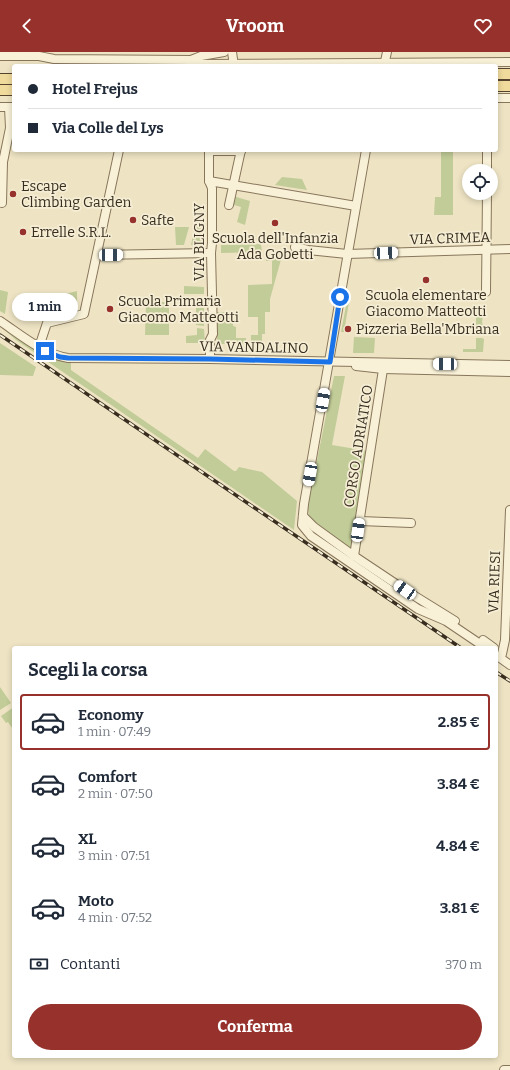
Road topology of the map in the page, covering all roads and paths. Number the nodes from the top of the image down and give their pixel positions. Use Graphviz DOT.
graph roads {
  1 [pos="224,52"];
  2 [pos="232,52"];
  3 [pos="387,52"];
  4 [pos="209,55"];
  5 [pos="0,56"];
  6 [pos="190,60"];
  7 [pos="510,62"];
  8 [pos="198,64"];
  9 [pos="209,64"];
  10 [pos="234,64"];
  11 [pos="384,64"];
  12 [pos="498,74"];
  13 [pos="510,74"];
  14 [pos="12,78"];
  15 [pos="0,79"];
  16 [pos="498,86"];
  17 [pos="510,86"];
  18 [pos="0,90"];
  19 [pos="12,90"];
  20 [pos="498,98"];
  21 [pos="510,98"];
  22 [pos="0,107"];
  23 [pos="12,107"];
  24 [pos="119,152"];
  25 [pos="209,152"];
  26 [pos="240,152"];
  27 [pos="366,152"];
  28 [pos="487,152"];
  29 [pos="2,163"];
  30 [pos="487,164"];
  31 [pos="209,181"];
  32 [pos="232,185"];
  33 [pos="2,187"];
  34 [pos="487,200"];
  35 [pos="2,203"];
  36 [pos="229,205"];
  37 [pos="356,206"];
  38 [pos="295,247"];
  39 [pos="486,249"];
  40 [pos="510,249"];
  41 [pos="211,253"];
  42 [pos="347,254"];
  43 [pos="97,255"];
  44 [pos="486,292"];
  45 [pos="0,321"];
  46 [pos="39,347"];
  47 [pos="210,359"];
  48 [pos="330,362"];
  49 [pos="510,365"];
  50 [pos="384,366"];
  51 [pos="510,372"];
  52 [pos="510,510"];
  53 [pos="303,516"];
  54 [pos="360,521"];
  55 [pos="411,523"];
  56 [pos="354,556"];
  57 [pos="508,643"];
  58 [pos="483,646"];
  59 [pos="489,646"];
  60 [pos="498,651"];
  61 [pos="498,653"];
  62 [pos="498,653"];
  63 [pos="510,659"];
  64 [pos="510,664"];
  65 [pos="504,1070"];
  66 [pos="510,1070"];
  1 -- 4 [label="street"];
  2 -- 10 [label="street"];
  3 -- 11 [label="street"];
  4 -- 6 [label="street"];
  4 -- 9 [label="street"];
  5 -- 6 [label="street"];
  6 -- 8 [label="street"];
  7 -- 11 [label="street"];
  12 -- 13 [label="main road"];
  14 -- 15 [label="main road"];
  16 -- 17 [label="main road"];
  18 -- 19 [label="main road"];
  20 -- 21 [label="street"];
  22 -- 23 [label="street"];
  23 -- 29 [label="street"];
  24 -- 43 [label="street"];
  25 -- 31 [label="street, VIA BLIGNY"];
  26 -- 32 [label="street"];
  27 -- 37 [label="street"];
  28 -- 30 [label="street"];
  29 -- 33 [label="street"];
  31 -- 32 [label="street"];
  31 -- 41 [label="street, VIA BLIGNY"];
  32 -- 36 [label="street"];
  32 -- 37 [label="street"];
  33 -- 35 [label="street"];
  34 -- 39 [label="street"];
  37 -- 42 [label="street"];
  38 -- 42 [label="street, VIA CRIMEA"];
  39 -- 40 [label="street, VIA CRIMEA"];
  39 -- 42 [label="street, VIA CRIMEA"];
  39 -- 44 [label="street"];
  41 -- 43 [label="street"];
  41 -- 47 [label="street, VIA BLIGNY"];
  42 -- 48 [label="street"];
  43 -- 46 [label="street"];
  45 -- 46 [label="street, VIA VANDALINO"];
  46 -- 47 [label="street, VIA VANDALINO"];
  47 -- 48 [label="street, VIA VANDALINO"];
  48 -- 50 [label="street, VIA VANDALINO"];
  48 -- 53 [label="street"];
  49 -- 50 [label="street, VIA VANDALINO"];
  50 -- 51 [label="street, VIA VANDALINO"];
  50 -- 54 [label="street, CORSO ADRIATICO"];
  52 -- 57 [label="street, VIA RIESI"];
  53 -- 56 [label="street"];
  53 -- 58 [label="street"];
  54 -- 55 [label="street"];
  54 -- 56 [label="street, CORSO ADRIATICO"];
  56 -- 59 [label="street"];
  57 -- 60 [label="street, VIA RIESI"];
  61 -- 63 [label="street"];
  62 -- 64 [label="street"];
  65 -- 66 [label="street"];
}
